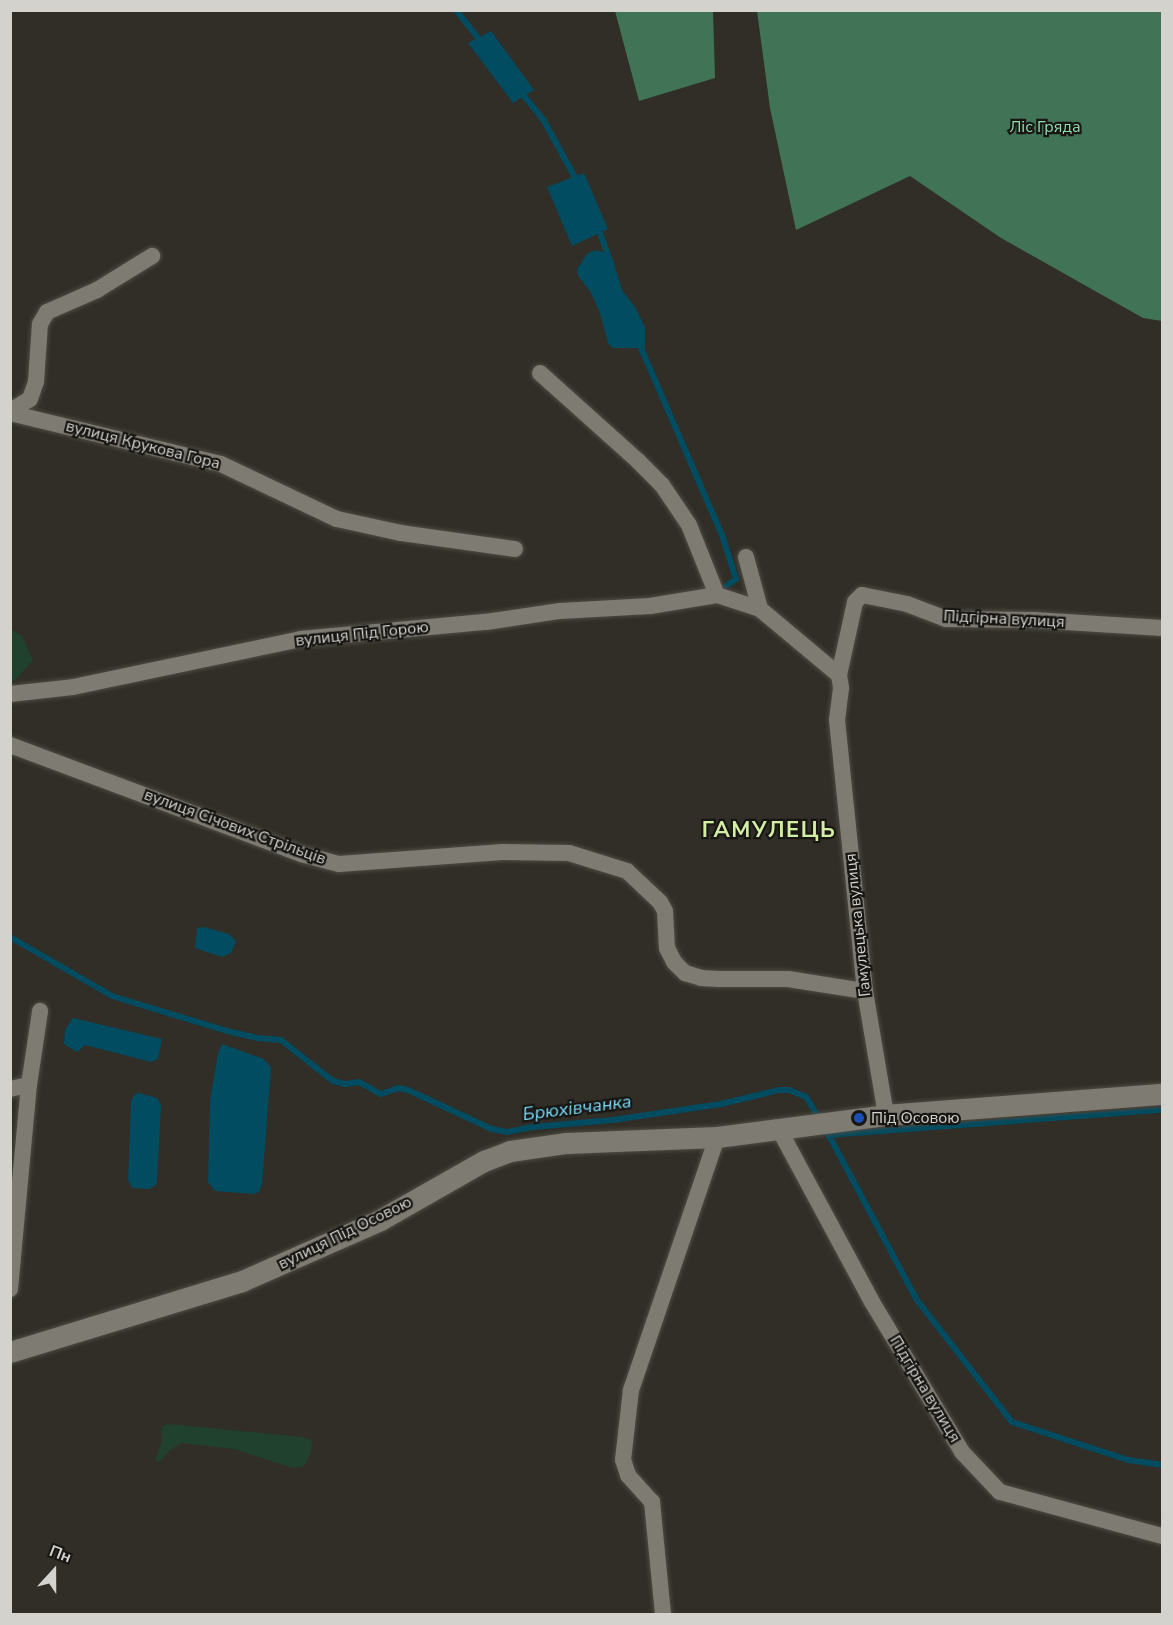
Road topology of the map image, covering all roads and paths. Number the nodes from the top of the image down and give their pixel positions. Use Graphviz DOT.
graph roads {
  1 [pos="152,256"];
  2 [pos="540,373"];
  3 [pos="10,412"];
  4 [pos="515,549"];
  5 [pos="746,557"];
  6 [pos="717,595"];
  7 [pos="760,609"];
  8 [pos="1162,628"];
  9 [pos="839,675"];
  10 [pos="10,694"];
  11 [pos="10,745"];
  12 [pos="865,991"];
  13 [pos="40,1011"];
  14 [pos="29,1085"];
  15 [pos="10,1089"];
  16 [pos="1162,1094"];
  17 [pos="886,1115"];
  18 [pos="780,1131"];
  19 [pos="717,1137"];
  20 [pos="10,1289"];
  21 [pos="10,1352"];
  22 [pos="1162,1536"];
  23 [pos="663,1614"];
  1 -- 3 [label="street"];
  2 -- 6 [label="street"];
  3 -- 4 [label="street, вулиця Крукова Гора"];
  5 -- 7 [label="street"];
  6 -- 7 [label="street"];
  6 -- 10 [label="street, вулиця Під Горою"];
  7 -- 9 [label="street"];
  8 -- 9 [label="street, Підгірна вулиця"];
  9 -- 12 [label="street, Гамулецька вулиця"];
  11 -- 12 [label="street, вулиця Січових Стрільців"];
  12 -- 17 [label="street, Гамулецька вулиця"];
  13 -- 14 [label="street"];
  14 -- 15 [label="street"];
  14 -- 20 [label="street"];
  16 -- 17 [label="street"];
  17 -- 18 [label="street, вулиця Під Осовою"];
  18 -- 19 [label="street, вулиця Під Осовою"];
  18 -- 22 [label="street, Підгірна вулиця"];
  19 -- 21 [label="street, вулиця Під Осовою"];
  19 -- 23 [label="street"];
}
